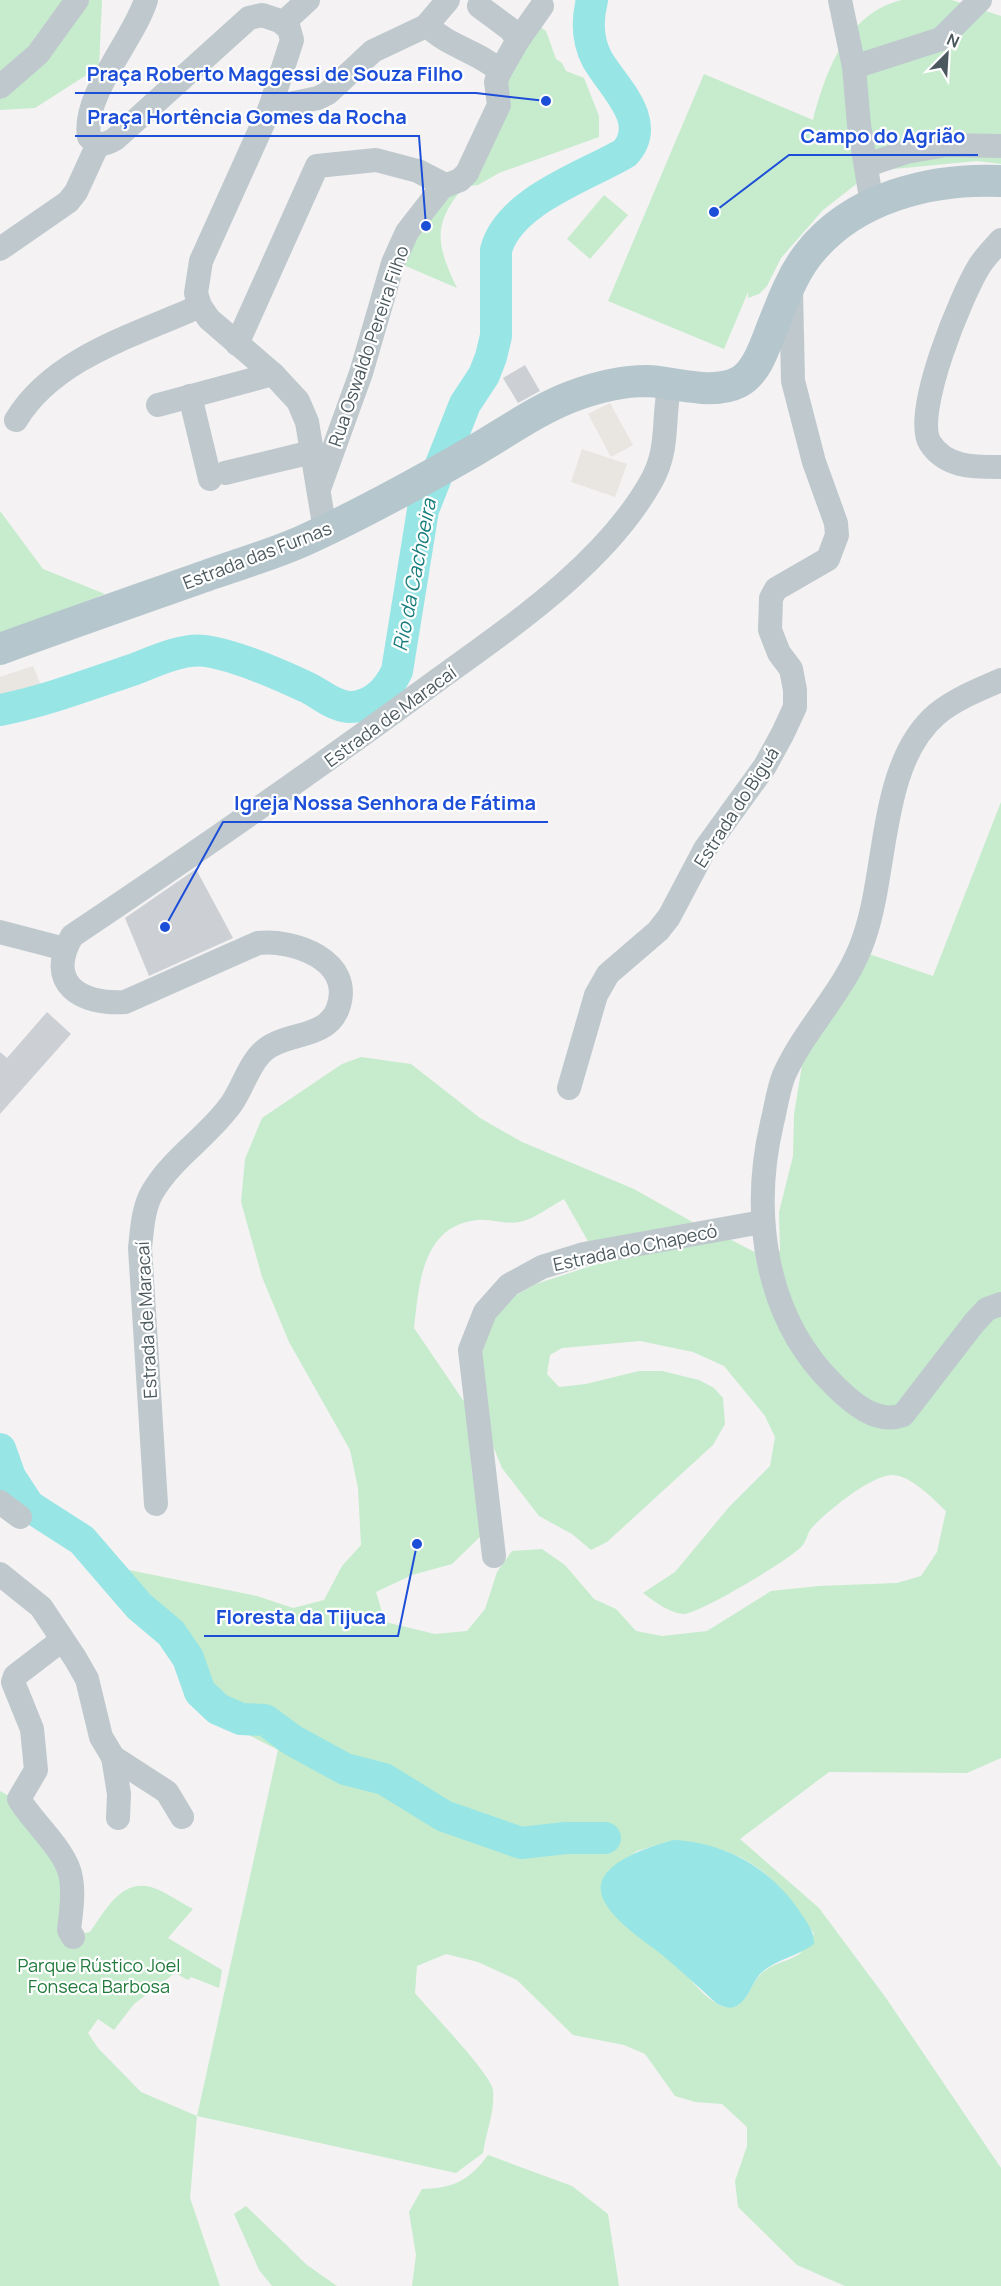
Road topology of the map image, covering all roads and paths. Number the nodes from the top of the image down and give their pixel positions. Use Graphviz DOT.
graph roads {
  1 [pos="77,0"];
  2 [pos="146,0"];
  3 [pos="308,0"];
  4 [pos="448,0"];
  5 [pos="840,0"];
  6 [pos="980,0"];
  7 [pos="477,2"];
  8 [pos="542,6"];
  9 [pos="283,23"];
  10 [pos="427,25"];
  11 [pos="518,40"];
  12 [pos="854,67"];
  13 [pos="500,71"];
  14 [pos="0,87"];
  15 [pos="270,108"];
  16 [pos="98,144"];
  17 [pos="1001,146"];
  18 [pos="867,165"];
  19 [pos="1001,182"];
  20 [pos="445,185"];
  21 [pos="872,204"];
  22 [pos="1001,240"];
  23 [pos="0,249"];
  24 [pos="791,284"];
  25 [pos="200,306"];
  26 [pos="237,344"];
  27 [pos="273,374"];
  28 [pos="670,384"];
  29 [pos="190,396"];
  30 [pos="158,405"];
  31 [pos="16,420"];
  32 [pos="312,452"];
  33 [pos="1001,467"];
  34 [pos="318,491"];
  35 [pos="325,530"];
  36 [pos="0,649"];
  37 [pos="1001,680"];
  38 [pos="0,932"];
  39 [pos="65,948"];
  40 [pos="569,1088"];
  41 [pos="762,1222"];
  42 [pos="1001,1304"];
  43 [pos="0,1502"];
  44 [pos="156,1504"];
  45 [pos="20,1517"];
  46 [pos="494,1556"];
  47 [pos="0,1574"];
  48 [pos="62,1640"];
  49 [pos="113,1757"];
  50 [pos="182,1817"];
  51 [pos="118,1818"];
  52 [pos="73,1937"];
  1 -- 14 [label="street"];
  2 -- 16 [label="street"];
  3 -- 9 [label="street"];
  4 -- 10 [label="street"];
  5 -- 12 [label="street"];
  6 -- 12 [label="street"];
  7 -- 11 [label="street"];
  8 -- 11 [label="street, Rua Oswaldo Pereira Filho"];
  9 -- 15 [label="street"];
  9 -- 16 [label="street"];
  10 -- 13 [label="street"];
  10 -- 15 [label="street"];
  11 -- 13 [label="street, Rua Oswaldo Pereira Filho"];
  12 -- 18 [label="street"];
  13 -- 20 [label="street, Rua Oswaldo Pereira Filho"];
  15 -- 25 [label="street"];
  16 -- 23 [label="street"];
  17 -- 18 [label="street"];
  18 -- 21 [label="street"];
  19 -- 21 [label="main road, Estrada das Furnas"];
  20 -- 26 [label="street"];
  20 -- 34 [label="street, Rua Oswaldo Pereira Filho"];
  21 -- 24 [label="main road, Estrada das Furnas"];
  22 -- 33 [label="street"];
  24 -- 28 [label="main road, Estrada das Furnas"];
  24 -- 40 [label="street, Estrada do Biguá"];
  25 -- 26 [label="street"];
  25 -- 31 [label="street"];
  26 -- 27 [label="street"];
  27 -- 29 [label="street"];
  27 -- 32 [label="street"];
  28 -- 35 [label="main road, Estrada das Furnas"];
  28 -- 39 [label="street, Estrada de Maracaí"];
  29 -- 30 [label="street"];
  29 -- 32 [label="street"];
  32 -- 34 [label="street"];
  34 -- 35 [label="street"];
  35 -- 36 [label="main road, Estrada das Furnas"];
  37 -- 41 [label="street"];
  38 -- 39 [label="street"];
  39 -- 44 [label="street, Estrada de Maracaí"];
  41 -- 42 [label="street"];
  41 -- 46 [label="street, Estrada do Chapecó"];
  43 -- 45 [label="street"];
  47 -- 48 [label="street"];
  48 -- 49 [label="street"];
  48 -- 52 [label="street"];
  49 -- 50 [label="street"];
  49 -- 51 [label="street"];
}
